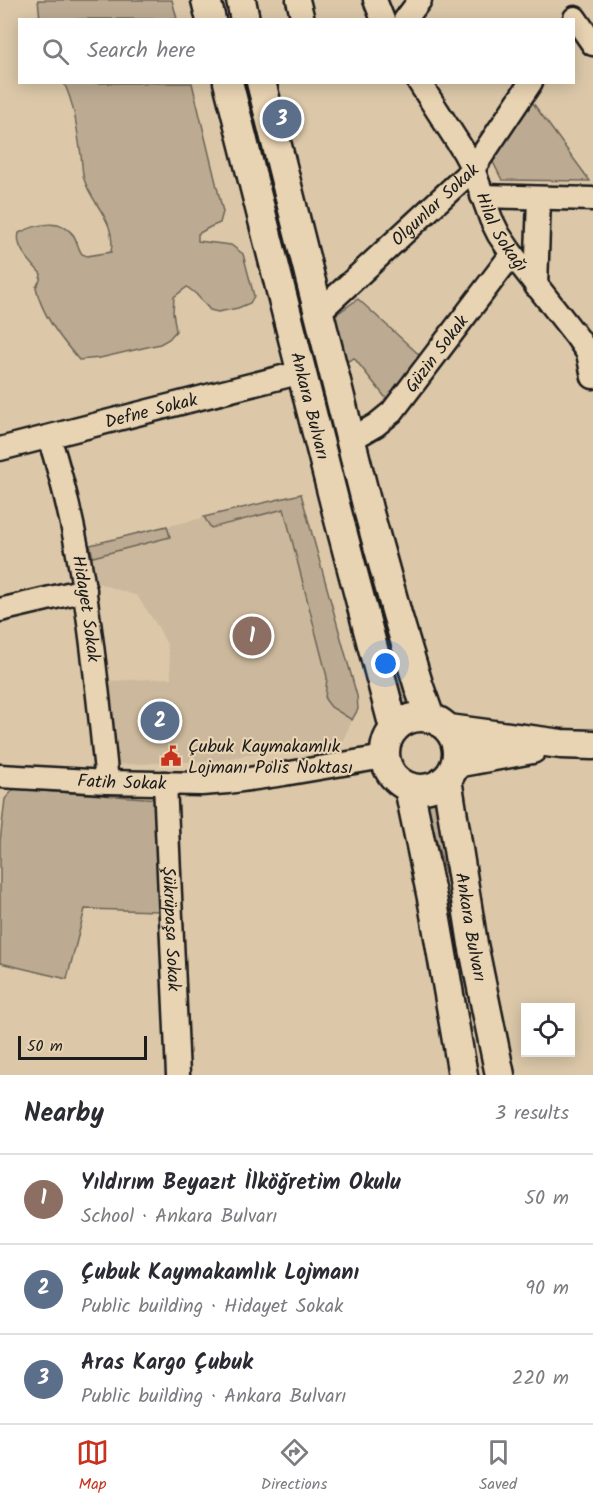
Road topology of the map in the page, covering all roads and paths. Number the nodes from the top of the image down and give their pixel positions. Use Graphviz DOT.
graph roads {
  1 [pos="206,0"];
  2 [pos="241,0"];
  3 [pos="298,0"];
  4 [pos="375,0"];
  5 [pos="420,0"];
  6 [pos="578,12"];
  7 [pos="210,18"];
  8 [pos="246,18"];
  9 [pos="302,18"];
  10 [pos="382,18"];
  11 [pos="406,18"];
  12 [pos="593,44"];
  13 [pos="229,84"];
  14 [pos="262,84"];
  15 [pos="420,84"];
  16 [pos="530,84"];
  17 [pos="473,169"];
  18 [pos="482,196"];
  19 [pos="539,198"];
  20 [pos="593,199"];
  21 [pos="512,254"];
  22 [pos="536,286"];
  23 [pos="319,312"];
  24 [pos="590,351"];
  25 [pos="302,372"];
  26 [pos="593,377"];
  27 [pos="49,437"];
  28 [pos="350,440"];
  29 [pos="0,449"];
  30 [pos="85,590"];
  31 [pos="0,610"];
  32 [pos="439,724"];
  33 [pos="394,728"];
  34 [pos="561,744"];
  35 [pos="593,745"];
  36 [pos="384,757"];
  37 [pos="452,771"];
  38 [pos="0,776"];
  39 [pos="107,782"];
  40 [pos="165,783"];
  41 [pos="409,788"];
  42 [pos="178,1075"];
  43 [pos="463,1075"];
  44 [pos="500,1075"];
  1 -- 7 [label="main road"];
  2 -- 8 [label="main road"];
  3 -- 9 [label="street"];
  4 -- 10 [label="street"];
  5 -- 11 [label="street"];
  6 -- 12 [label="street"];
  13 -- 25 [label="main road, Ankara Bulvarı"];
  14 -- 23 [label="main road, Ankara Bulvarı"];
  15 -- 17 [label="street, Hilal Sokağı"];
  16 -- 17 [label="street, Olgunlar Sokak"];
  17 -- 18 [label="street, Hilal Sokağı"];
  17 -- 23 [label="street, Olgunlar Sokak"];
  18 -- 19 [label="street"];
  18 -- 21 [label="street, Hilal Sokağı"];
  19 -- 20 [label="street"];
  19 -- 22 [label="street"];
  21 -- 22 [label="street, Hilal Sokağı"];
  21 -- 28 [label="street, Güzin Sokak"];
  22 -- 24 [label="street, Hilal Sokağı"];
  23 -- 28 [label="main road, Ankara Bulvarı"];
  24 -- 26 [label="street, Hilal Sokağı"];
  25 -- 27 [label="street, Defne Sokak"];
  25 -- 33 [label="main road, Ankara Bulvarı"];
  27 -- 29 [label="street, Defne Sokak"];
  27 -- 30 [label="street, Hidayet Sokak"];
  28 -- 32 [label="main road, Ankara Bulvarı"];
  30 -- 31 [label="street"];
  30 -- 39 [label="street, Hidayet Sokak"];
  32 -- 33 [label="main road"];
  32 -- 34 [label="main road"];
  32 -- 37 [label="main road"];
  33 -- 36 [label="main road"];
  34 -- 35 [label="main road"];
  34 -- 37 [label="main road"];
  36 -- 40 [label="street, Fatih Sokak"];
  36 -- 41 [label="main road"];
  37 -- 41 [label="main road"];
  37 -- 44 [label="main road, Ankara Bulvarı"];
  38 -- 39 [label="street, Fatih Sokak"];
  39 -- 40 [label="street, Fatih Sokak"];
  40 -- 42 [label="street, Şükrüpaşa Sokak"];
  41 -- 43 [label="main road, Ankara Bulvarı"];
}
